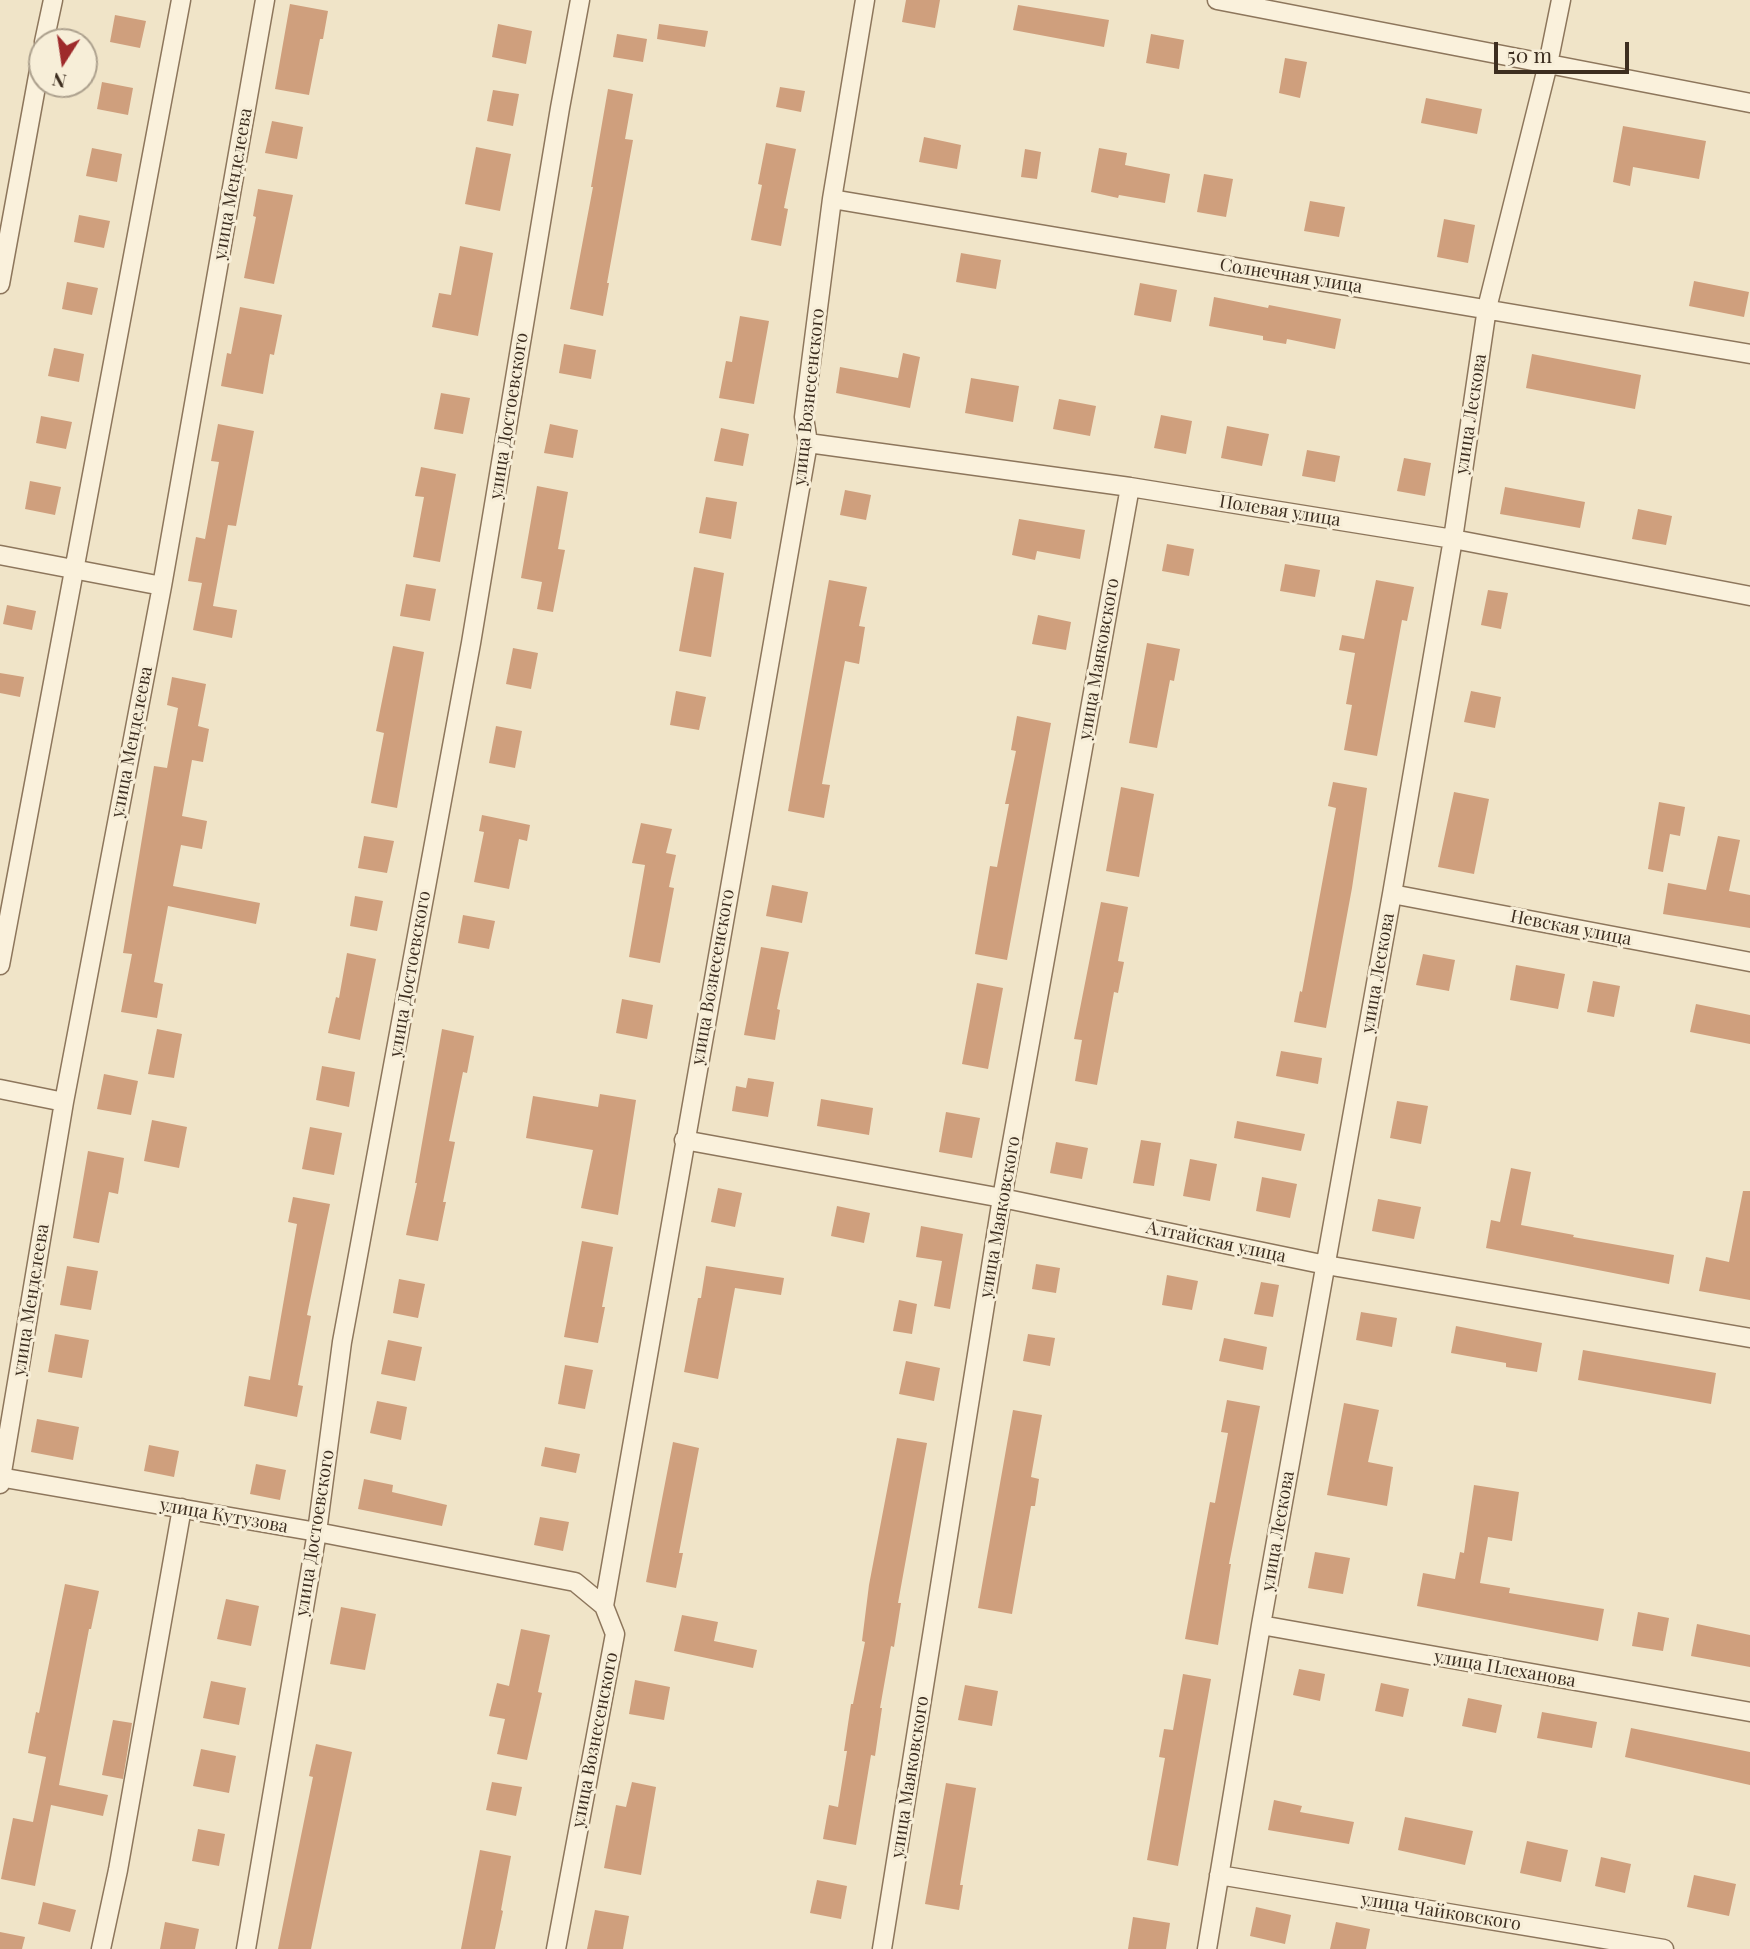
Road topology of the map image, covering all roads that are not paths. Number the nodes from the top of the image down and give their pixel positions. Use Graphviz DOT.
graph roads {
  1 [pos="53,0"];
  2 [pos="181,0"];
  3 [pos="265,0"];
  4 [pos="580,0"];
  5 [pos="865,0"];
  6 [pos="1217,0"];
  7 [pos="1561,0"];
  8 [pos="47,28"];
  9 [pos="1548,64"];
  10 [pos="34,98"];
  11 [pos="1750,103"];
  12 [pos="832,200"];
  13 [pos="0,284"];
  14 [pos="1487,308"];
  15 [pos="1750,354"];
  16 [pos="808,443"];
  17 [pos="1130,487"];
  18 [pos="1453,539"];
  19 [pos="0,555"];
  20 [pos="76,569"];
  21 [pos="162,586"];
  22 [pos="1750,596"];
  23 [pos="1392,894"];
  24 [pos="1750,962"];
  25 [pos="0,965"];
  26 [pos="0,1089"];
  27 [pos="64,1102"];
  28 [pos="684,1140"];
  29 [pos="1002,1199"];
  30 [pos="1325,1265"];
  31 [pos="1750,1338"];
  32 [pos="7,1393"];
  33 [pos="0,1479"];
  34 [pos="182,1508"];
  35 [pos="317,1532"];
  36 [pos="604,1606"];
  37 [pos="1261,1625"];
  38 [pos="1750,1712"];
  39 [pos="1219,1875"];
  40 [pos="101,1949"];
  41 [pos="246,1949"];
  42 [pos="556,1949"];
  43 [pos="882,1949"];
  44 [pos="1207,1949"];
  45 [pos="1664,1949"];
  1 -- 8 [label="street"];
  2 -- 20 [label="street"];
  3 -- 21 [label="street, улица Менделеева"];
  4 -- 35 [label="street, улица Достоевского"];
  5 -- 12 [label="street, улица Вознесенского"];
  6 -- 9 [label="street"];
  7 -- 9 [label="street, улица Лескова"];
  9 -- 11 [label="street"];
  9 -- 14 [label="street, улица Лескова"];
  10 -- 13 [label="street"];
  12 -- 14 [label="street, Солнечная улица"];
  12 -- 16 [label="street, улица Вознесенского"];
  14 -- 15 [label="street, Солнечная улица"];
  14 -- 18 [label="street, улица Лескова"];
  16 -- 17 [label="street, Полевая улица"];
  16 -- 28 [label="street, улица Вознесенского"];
  17 -- 18 [label="street, Полевая улица"];
  17 -- 29 [label="street, улица Маяковского"];
  18 -- 22 [label="street, Полевая улица"];
  18 -- 23 [label="street, улица Лескова"];
  19 -- 20 [label="street"];
  20 -- 21 [label="street"];
  20 -- 25 [label="street"];
  21 -- 27 [label="street, улица Менделеева"];
  23 -- 24 [label="street, Невская улица"];
  23 -- 30 [label="street, улица Лескова"];
  26 -- 27 [label="street"];
  27 -- 32 [label="street, улица Менделеева"];
  28 -- 29 [label="street, Алтайская улица"];
  28 -- 36 [label="street, улица Вознесенского"];
  29 -- 30 [label="street, Алтайская улица"];
  29 -- 43 [label="street, улица Маяковского"];
  30 -- 31 [label="street, Алтайская улица"];
  30 -- 37 [label="street, улица Лескова"];
  32 -- 33 [label="street, улица Менделеева"];
  33 -- 34 [label="street, улица Кутузова"];
  34 -- 35 [label="street, улица Кутузова"];
  34 -- 40 [label="street"];
  35 -- 36 [label="street, улица Кутузова"];
  35 -- 41 [label="street, улица Достоевского"];
  36 -- 42 [label="street, улица Вознесенского"];
  37 -- 38 [label="street, улица Плеханова"];
  37 -- 39 [label="street, улица Лескова"];
  39 -- 44 [label="street, улица Лескова"];
  39 -- 45 [label="street, улица Чайковского"];
}
